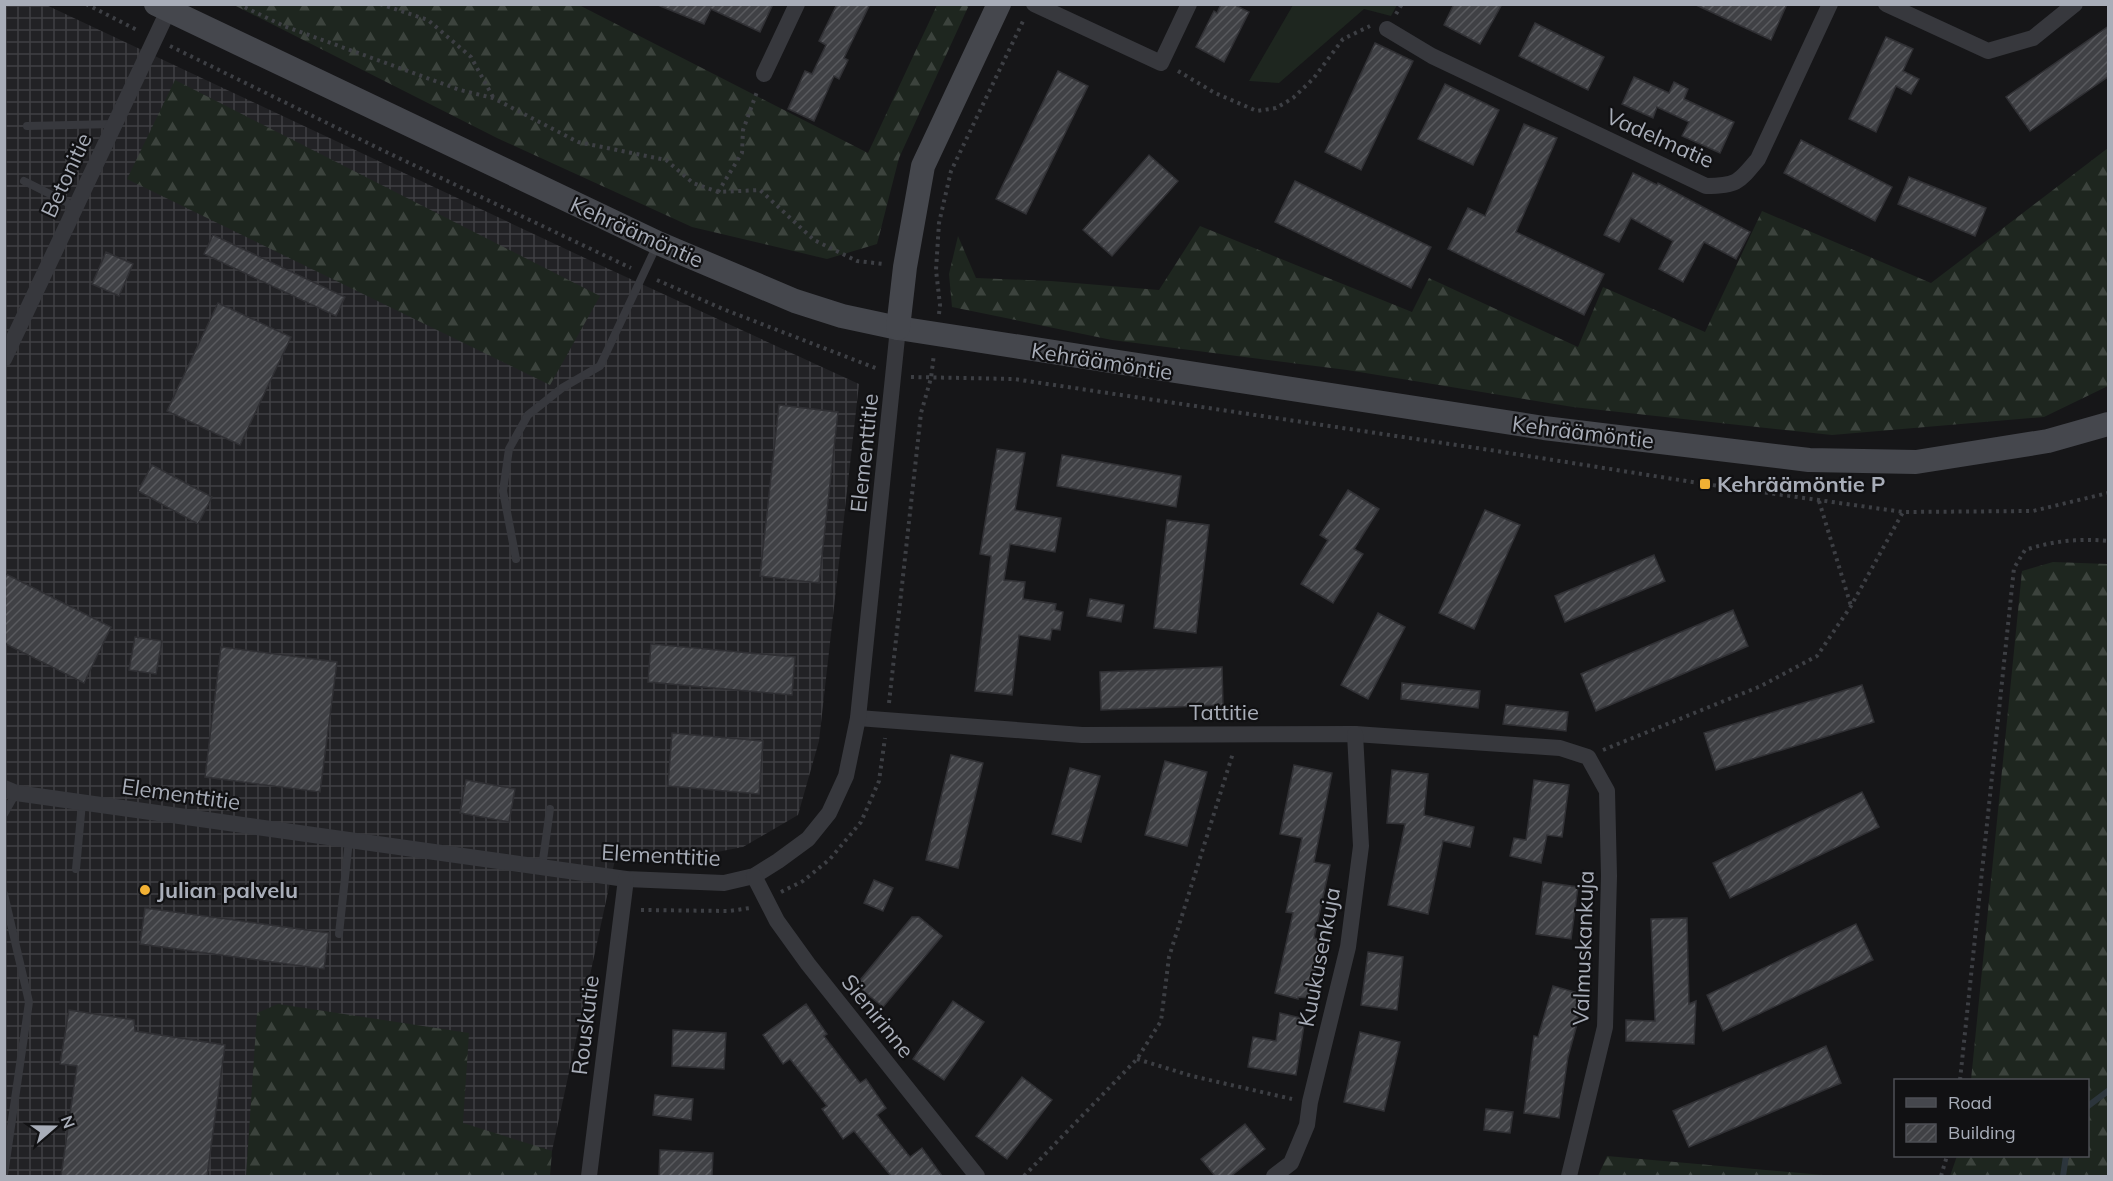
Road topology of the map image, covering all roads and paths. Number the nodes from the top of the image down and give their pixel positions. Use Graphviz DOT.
graph roads {
  1 [pos="238,4"];
  2 [pos="380,4"];
  3 [pos="797,4"];
  4 [pos="999,4"];
  5 [pos="1189,4"];
  6 [pos="1402,4"];
  7 [pos="1830,4"];
  8 [pos="1886,4"];
  9 [pos="2075,4"];
  10 [pos="162,8"];
  11 [pos="1030,10"];
  12 [pos="1387,29"];
  13 [pos="1161,63"];
  14 [pos="764,74"];
  15 [pos="493,98"];
  16 [pos="115,124"];
  17 [pos="27,126"];
  18 [pos="24,181"];
  19 [pos="718,192"];
  20 [pos="77,207"];
  21 [pos="658,243"];
  22 [pos="905,267"];
  23 [pos="898,328"];
  24 [pos="936,336"];
  25 [pos="4,358"];
  26 [pos="931,378"];
  27 [pos="2109,424"];
  28 [pos="1819,501"];
  29 [pos="1903,512"];
  30 [pos="2109,541"];
  31 [pos="516,559"];
  32 [pos="1851,606"];
  33 [pos="858,718"];
  34 [pos="1354,734"];
  35 [pos="1239,735"];
  36 [pos="1588,757"];
  37 [pos="10,791"];
  38 [pos="82,803"];
  39 [pos="550,809"];
  40 [pos="4,814"];
  41 [pos="349,840"];
  42 [pos="542,867"];
  43 [pos="76,869"];
  44 [pos="754,876"];
  45 [pos="626,879"];
  46 [pos="4,894"];
  47 [pos="339,934"];
  48 [pos="1137,1059"];
  49 [pos="1960,1079"];
  50 [pos="1310,1102"];
  51 [pos="1946,1157"];
  52 [pos="4,1175"];
  53 [pos="589,1176"];
  54 [pos="977,1176"];
  55 [pos="1024,1176"];
  56 [pos="1274,1176"];
  57 [pos="1569,1176"];
  58 [pos="1941,1176"];
  1 -- 15 [label="path"];
  2 -- 15 [label="path"];
  3 -- 14 [label="street"];
  4 -- 22 [label="street"];
  5 -- 13 [label="street"];
  6 -- 12 [label="path"];
  7 -- 12 [label="street, Vadelmatie"];
  8 -- 9 [label="street"];
  10 -- 16 [label="street, Betonitie"];
  10 -- 21 [label="street, Kehräämöntie"];
  11 -- 13 [label="street"];
  11 -- 24 [label="path"];
  12 -- 13 [label="path"];
  14 -- 19 [label="path"];
  15 -- 19 [label="path"];
  16 -- 17 [label="lane"];
  16 -- 20 [label="street, Betonitie"];
  18 -- 20 [label="lane"];
  19 -- 22 [label="path"];
  20 -- 25 [label="street, Betonitie"];
  21 -- 23 [label="street, Kehräämöntie"];
  21 -- 31 [label="lane"];
  22 -- 23 [label="street"];
  23 -- 24 [label="street, Kehräämöntie"];
  23 -- 33 [label="street, Elementtitie"];
  24 -- 26 [label="path"];
  24 -- 27 [label="street, Kehräämöntie"];
  28 -- 32 [label="path"];
  29 -- 32 [label="path"];
  30 -- 49 [label="path"];
  32 -- 36 [label="path"];
  33 -- 35 [label="street, Tattitie"];
  33 -- 44 [label="street, Elementtitie"];
  34 -- 35 [label="street, Tattitie"];
  34 -- 36 [label="street, Tattitie"];
  34 -- 50 [label="street, Kuukusenkuja"];
  35 -- 48 [label="path"];
  36 -- 57 [label="street, Valmuskankuja"];
  37 -- 38 [label="street, Elementtitie"];
  37 -- 40 [label="lane"];
  38 -- 41 [label="street, Elementtitie"];
  38 -- 43 [label="lane"];
  39 -- 42 [label="lane"];
  41 -- 42 [label="street, Elementtitie"];
  41 -- 47 [label="lane"];
  42 -- 45 [label="street, Elementtitie"];
  44 -- 45 [label="street, Elementtitie"];
  44 -- 54 [label="street, Sienirinne"];
  45 -- 53 [label="street, Rouskutie"];
  46 -- 52 [label="lane"];
  48 -- 50 [label="path"];
  48 -- 55 [label="path"];
  50 -- 56 [label="street, Kuukusenkuja"];
  51 -- 58 [label="path"];
}
